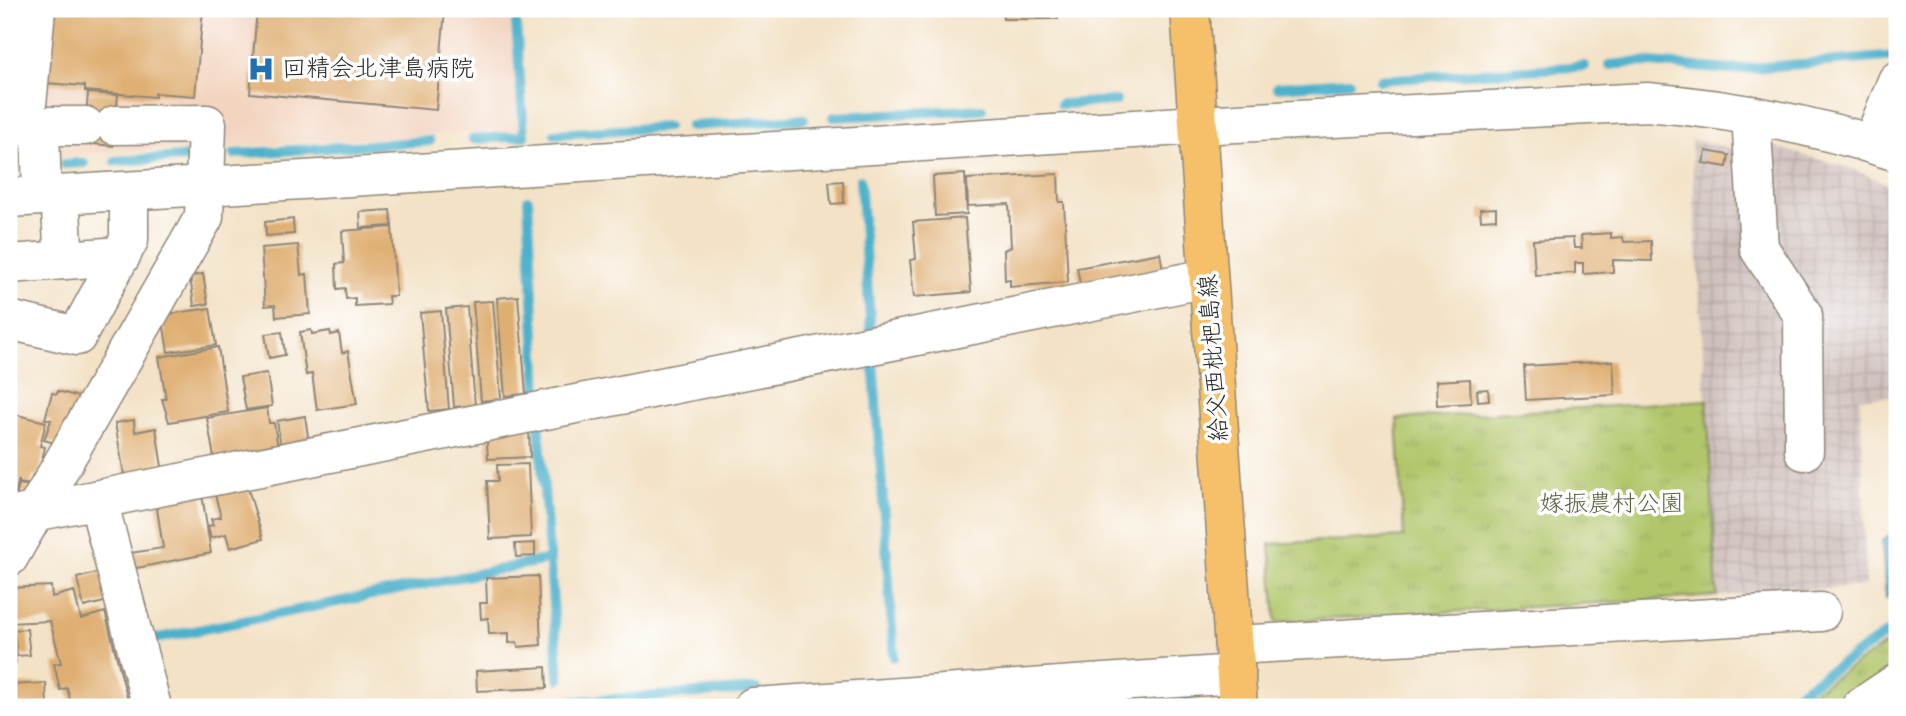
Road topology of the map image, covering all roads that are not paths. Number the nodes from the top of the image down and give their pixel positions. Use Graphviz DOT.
graph roads {
  1 [pos="36,9"];
  2 [pos="1190,9"];
  3 [pos="1897,81"];
  4 [pos="1751,115"];
  5 [pos="1199,125"];
  6 [pos="40,126"];
  7 [pos="1885,148"];
  8 [pos="207,186"];
  9 [pos="129,191"];
  10 [pos="37,196"];
  11 [pos="121,256"];
  12 [pos="64,260"];
  13 [pos="9,264"];
  14 [pos="1208,278"];
  15 [pos="9,320"];
  16 [pos="1804,452"];
  17 [pos="98,500"];
  18 [pos="21,515"];
  19 [pos="9,557"];
  20 [pos="1821,612"];
  21 [pos="1236,675"];
  22 [pos="1897,683"];
  23 [pos="152,707"];
  24 [pos="753,707"];
  25 [pos="1861,707"];
  1 -- 6 [label="street"];
  2 -- 5 [label="main road, 給父西枇杷島線"];
  3 -- 7 [label="street"];
  4 -- 5 [label="street"];
  4 -- 7 [label="street"];
  4 -- 16 [label="street"];
  5 -- 8 [label="street"];
  5 -- 14 [label="main road, 給父西枇杷島線"];
  6 -- 8 [label="street"];
  6 -- 10 [label="street"];
  8 -- 9 [label="street"];
  8 -- 18 [label="street"];
  9 -- 10 [label="street"];
  9 -- 11 [label="street"];
  10 -- 12 [label="street"];
  11 -- 12 [label="street"];
  11 -- 15 [label="street"];
  12 -- 13 [label="street"];
  14 -- 17 [label="street"];
  14 -- 21 [label="main road, 給父西枇杷島線"];
  17 -- 18 [label="street"];
  17 -- 23 [label="street"];
  18 -- 19 [label="street"];
  20 -- 21 [label="street"];
  21 -- 24 [label="street"];
  22 -- 25 [label="street"];
}
